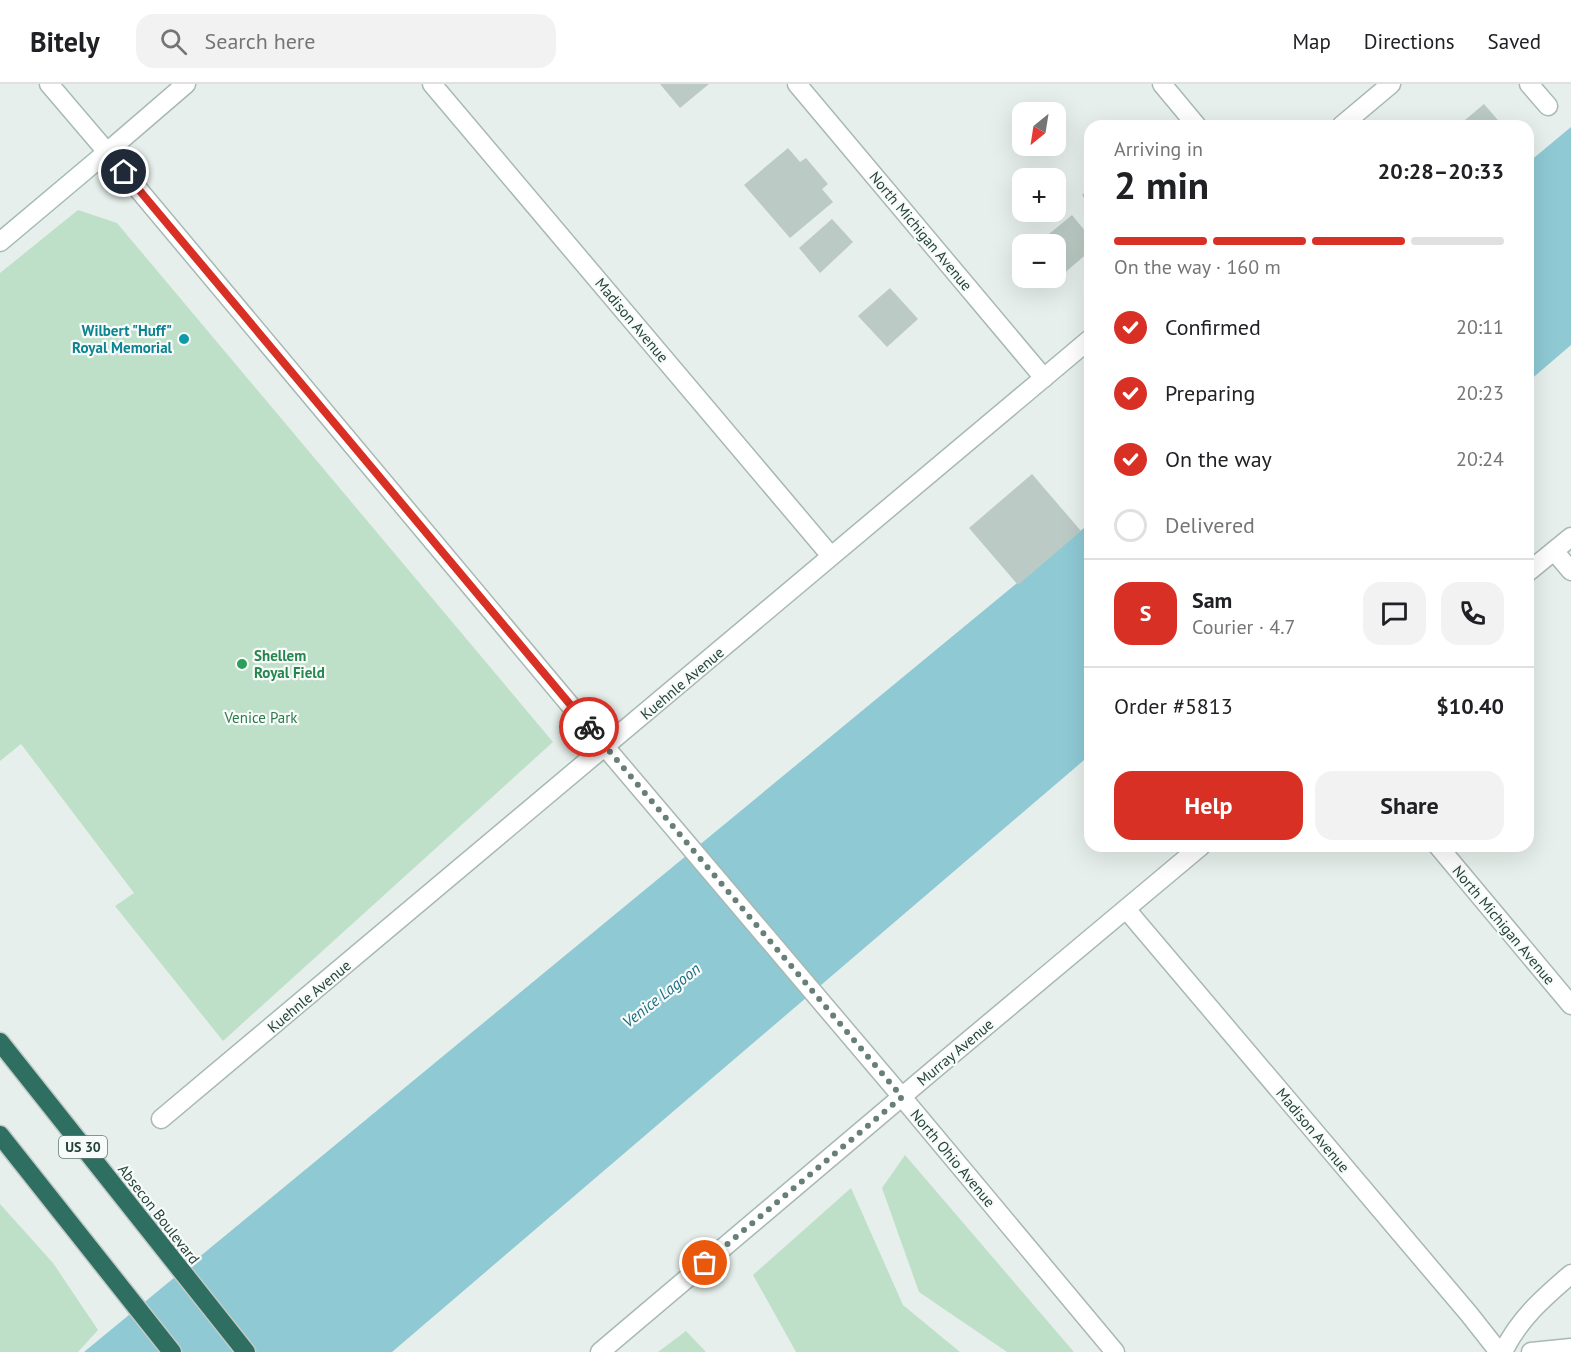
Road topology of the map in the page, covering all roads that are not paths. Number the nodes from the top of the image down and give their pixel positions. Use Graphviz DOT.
graph roads {
  1 [pos="50,84"];
  2 [pos="186,84"];
  3 [pos="432,84"];
  4 [pos="797,84"];
  5 [pos="1162,84"];
  6 [pos="1391,84"];
  7 [pos="1529,84"];
  8 [pos="1548,106"];
  9 [pos="1192,120"];
  10 [pos="1348,120"];
  11 [pos="107,152"];
  12 [pos="0,242"];
  13 [pos="1084,344"];
  14 [pos="1044,378"];
  15 [pos="1571,537"];
  16 [pos="1554,551"];
  17 [pos="831,556"];
  18 [pos="1534,567"];
  19 [pos="1571,571"];
  20 [pos="606,748"];
  21 [pos="1194,852"];
  22 [pos="1443,852"];
  23 [pos="1126,909"];
  24 [pos="1571,1005"];
  25 [pos="0,1042"];
  26 [pos="902,1097"];
  27 [pos="161,1119"];
  28 [pos="0,1135"];
  29 [pos="1571,1274"];
  30 [pos="1571,1348"];
  31 [pos="172,1352"];
  32 [pos="246,1352"];
  33 [pos="600,1352"];
  34 [pos="1115,1352"];
  35 [pos="1501,1352"];
  36 [pos="1531,1352"];
  1 -- 11 [label="street, North Ohio Avenue"];
  2 -- 11 [label="street"];
  3 -- 17 [label="street, Madison Avenue"];
  4 -- 14 [label="street, North Michigan Avenue"];
  5 -- 9 [label="street"];
  6 -- 10 [label="street"];
  7 -- 8 [label="street"];
  11 -- 12 [label="street"];
  11 -- 20 [label="street, North Ohio Avenue"];
  13 -- 14 [label="street, Kuehnle Avenue"];
  14 -- 17 [label="street, Kuehnle Avenue"];
  15 -- 16 [label="street"];
  16 -- 18 [label="street"];
  16 -- 19 [label="street"];
  17 -- 20 [label="street, Kuehnle Avenue"];
  20 -- 26 [label="street, North Ohio Avenue"];
  20 -- 27 [label="street, Kuehnle Avenue"];
  21 -- 23 [label="street, Murray Avenue"];
  22 -- 24 [label="street, North Michigan Avenue"];
  23 -- 26 [label="street, Murray Avenue"];
  23 -- 35 [label="street, Madison Avenue"];
  25 -- 32 [label="highway, Absecon Boulevard / US 30"];
  26 -- 33 [label="street, Murray Avenue"];
  26 -- 34 [label="street, North Ohio Avenue"];
  28 -- 31 [label="highway"];
  29 -- 35 [label="street"];
  30 -- 36 [label="street"];
}
